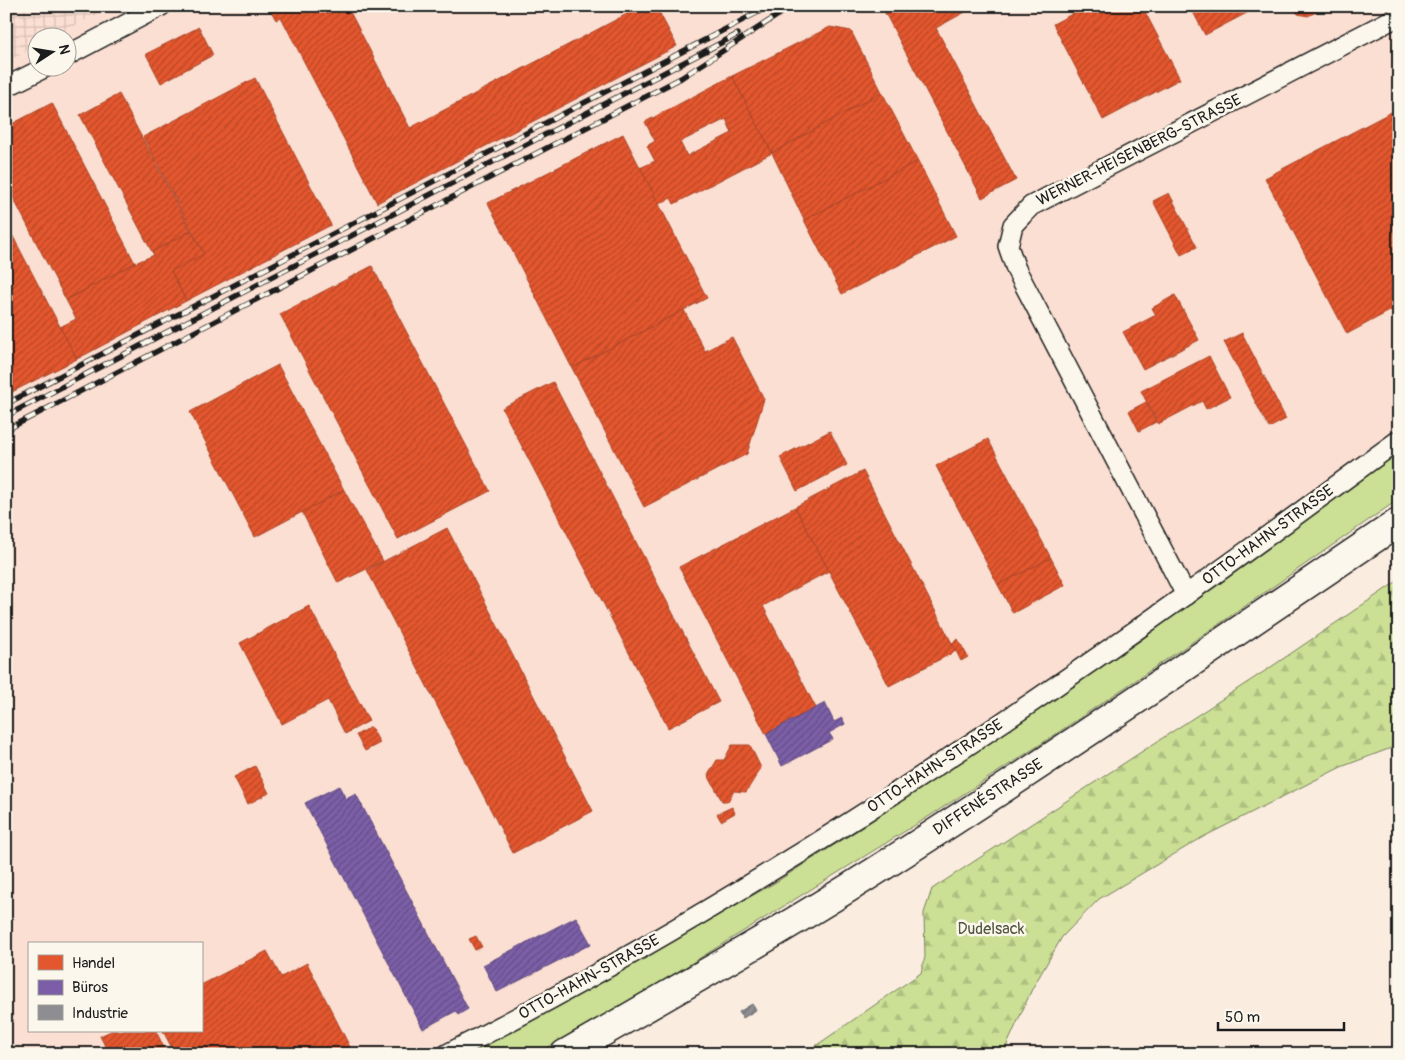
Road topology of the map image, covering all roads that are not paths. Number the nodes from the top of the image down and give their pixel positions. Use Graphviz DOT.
graph roads {
  1 [pos="161,6"];
  2 [pos="1399,16"];
  3 [pos="78,51"];
  4 [pos="28,76"];
  5 [pos="6,87"];
  6 [pos="1399,440"];
  7 [pos="1399,522"];
  8 [pos="1186,595"];
  9 [pos="447,1054"];
  10 [pos="565,1054"];
  1 -- 3 [label="street"];
  2 -- 8 [label="street, WERNER-HEISENBERG-STRASSE"];
  4 -- 5 [label="street"];
  6 -- 8 [label="street, OTTO-HAHN-STRASSE"];
  7 -- 10 [label="main road, DIFFENÉSTRASSE"];
  8 -- 9 [label="street, OTTO-HAHN-STRASSE"];
}
